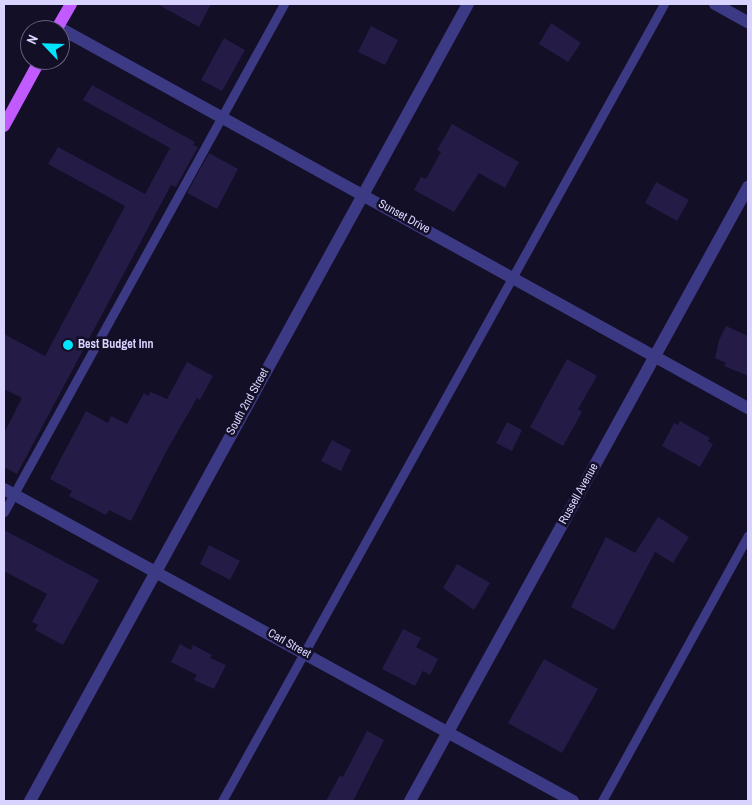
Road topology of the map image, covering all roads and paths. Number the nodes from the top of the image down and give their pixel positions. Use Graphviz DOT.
graph roads {
  1 [pos="71,4"];
  2 [pos="284,4"];
  3 [pos="468,4"];
  4 [pos="664,4"];
  5 [pos="715,4"];
  6 [pos="62,20"];
  7 [pos="748,22"];
  8 [pos="70,36"];
  9 [pos="35,70"];
  10 [pos="222,117"];
  11 [pos="4,126"];
  12 [pos="748,188"];
  13 [pos="363,194"];
  14 [pos="512,277"];
  15 [pos="654,356"];
  16 [pos="748,408"];
  17 [pos="9,491"];
  18 [pos="4,512"];
  19 [pos="748,535"];
  20 [pos="155,570"];
  21 [pos="305,654"];
  22 [pos="448,732"];
  23 [pos="30,801"];
  24 [pos="222,801"];
  25 [pos="410,801"];
  26 [pos="573,801"];
  27 [pos="602,801"];
  1 -- 6 [label="main road"];
  2 -- 10 [label="lane"];
  3 -- 13 [label="street, South 2nd Street"];
  4 -- 14 [label="lane"];
  5 -- 7 [label="street"];
  8 -- 10 [label="street, Sunset Drive"];
  9 -- 11 [label="main road"];
  10 -- 13 [label="street, Sunset Drive"];
  10 -- 17 [label="lane"];
  12 -- 15 [label="street, Russell Avenue"];
  13 -- 14 [label="street, Sunset Drive"];
  13 -- 20 [label="street, South 2nd Street"];
  14 -- 15 [label="street, Sunset Drive"];
  14 -- 21 [label="lane"];
  15 -- 16 [label="street, Sunset Drive"];
  15 -- 22 [label="street, Russell Avenue"];
  17 -- 18 [label="lane"];
  17 -- 20 [label="street, Carl Street"];
  19 -- 27 [label="lane"];
  20 -- 21 [label="street, Carl Street"];
  20 -- 23 [label="street, South 2nd Street"];
  21 -- 22 [label="street, Carl Street"];
  21 -- 24 [label="lane"];
  22 -- 25 [label="street, Russell Avenue"];
  22 -- 26 [label="street, Carl Street"];
}
